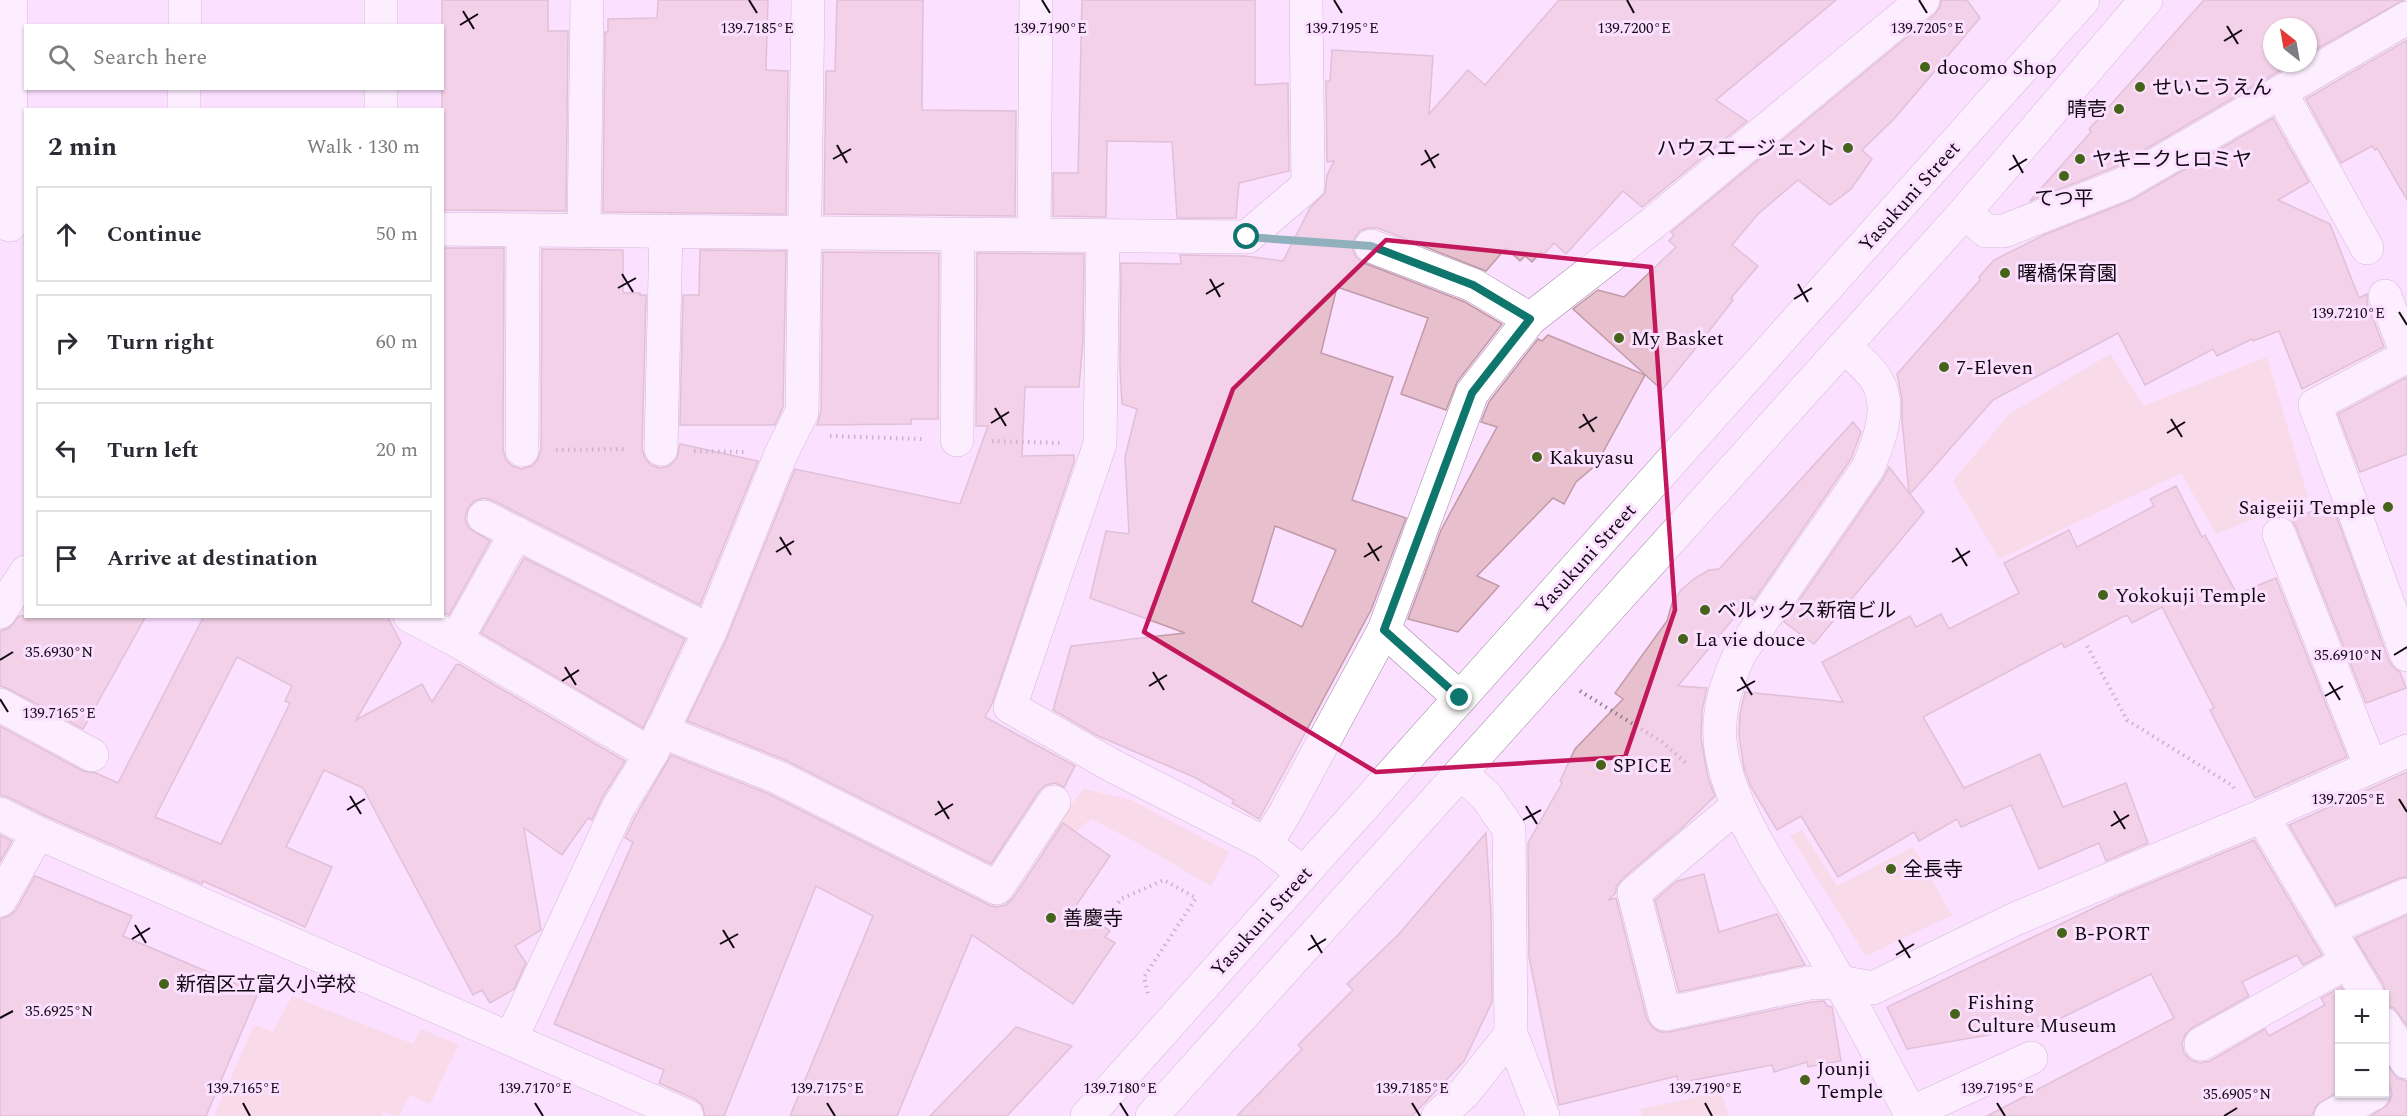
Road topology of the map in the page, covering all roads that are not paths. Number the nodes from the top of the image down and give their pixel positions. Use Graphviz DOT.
graph roads {
  1 [pos="11,0"];
  2 [pos="185,0"];
  3 [pos="381,0"];
  4 [pos="587,0"];
  5 [pos="808,0"];
  6 [pos="1036,0"];
  7 [pos="1306,0"];
  8 [pos="1923,0"];
  9 [pos="2083,0"];
  10 [pos="2146,0"];
  11 [pos="2407,18"];
  12 [pos="185,24"];
  13 [pos="381,24"];
  14 [pos="184,90"];
  15 [pos="381,90"];
  16 [pos="2281,93"];
  17 [pos="184,108"];
  18 [pos="381,108"];
  19 [pos="1965,212"];
  20 [pos="12,226"];
  21 [pos="444,230"];
  22 [pos="523,230"];
  23 [pos="584,231"];
  24 [pos="666,231"];
  25 [pos="805,233"];
  26 [pos="958,235"];
  27 [pos="1034,235"];
  28 [pos="1103,236"];
  29 [pos="1371,246"];
  30 [pos="2367,248"];
  31 [pos="2385,296"];
  32 [pos="1530,319"];
  33 [pos="1844,347"];
  34 [pos="2407,355"];
  35 [pos="957,440"];
  36 [pos="661,449"];
  37 [pos="522,450"];
  38 [pos="484,517"];
  39 [pos="516,532"];
  40 [pos="2279,534"];
  41 [pos="24,575"];
  42 [pos="0,612"];
  43 [pos="2400,613"];
  44 [pos="414,618"];
  45 [pos="1384,630"];
  46 [pos="710,631"];
  47 [pos="456,640"];
  48 [pos="2407,655"];
  49 [pos="1460,698"];
  50 [pos="0,705"];
  51 [pos="656,742"];
  52 [pos="2407,752"];
  53 [pos="92,755"];
  54 [pos="2371,767"];
  55 [pos="1462,774"];
  56 [pos="1054,802"];
  57 [pos="1737,806"];
  58 [pos="0,814"];
  59 [pos="2255,819"];
  60 [pos="38,833"];
  61 [pos="1266,844"];
  62 [pos="1303,873"];
  63 [pos="2407,895"];
  64 [pos="0,900"];
  65 [pos="2328,929"];
  66 [pos="2347,962"];
  67 [pos="1840,982"];
  68 [pos="2364,990"];
  69 [pos="2389,1031"];
  70 [pos="1511,1034"];
  71 [pos="511,1040"];
  72 [pos="2201,1044"];
  73 [pos="2031,1058"];
  74 [pos="2407,1062"];
  75 [pos="2407,1075"];
  76 [pos="2389,1085"];
  77 [pos="2365,1098"];
  78 [pos="1911,1114"];
  79 [pos="687,1116"];
  80 [pos="1087,1116"];
  81 [pos="1152,1116"];
  82 [pos="1438,1116"];
  83 [pos="1543,1116"];
  84 [pos="2331,1116"];
  1 -- 20 [label="street"];
  2 -- 12 [label="street"];
  3 -- 13 [label="street"];
  4 -- 23 [label="street"];
  5 -- 25 [label="street"];
  6 -- 27 [label="street"];
  7 -- 28 [label="street"];
  8 -- 32 [label="street"];
  9 -- 49 [label="street, Yasukuni Street"];
  10 -- 19 [label="street"];
  11 -- 16 [label="street"];
  14 -- 17 [label="street"];
  15 -- 18 [label="street"];
  16 -- 19 [label="street"];
  16 -- 30 [label="street"];
  19 -- 33 [label="street"];
  21 -- 22 [label="street"];
  22 -- 23 [label="street"];
  22 -- 37 [label="street"];
  23 -- 24 [label="street"];
  24 -- 25 [label="street"];
  24 -- 36 [label="street"];
  25 -- 26 [label="street"];
  25 -- 46 [label="street"];
  26 -- 27 [label="street"];
  26 -- 35 [label="street"];
  27 -- 28 [label="street"];
  28 -- 61 [label="street"];
  29 -- 32 [label="street"];
  31 -- 34 [label="street"];
  32 -- 45 [label="street"];
  33 -- 55 [label="street"];
  33 -- 57 [label="street"];
  34 -- 43 [label="street"];
  38 -- 39 [label="street"];
  39 -- 46 [label="street"];
  39 -- 47 [label="street"];
  40 -- 54 [label="street"];
  41 -- 42 [label="street"];
  43 -- 48 [label="street"];
  44 -- 47 [label="street"];
  45 -- 49 [label="street"];
  45 -- 61 [label="street"];
  46 -- 51 [label="street"];
  47 -- 51 [label="street"];
  49 -- 62 [label="street, Yasukuni Street"];
  50 -- 53 [label="street"];
  51 -- 56 [label="street"];
  51 -- 71 [label="street"];
  52 -- 54 [label="street"];
  54 -- 59 [label="street"];
  55 -- 70 [label="street"];
  55 -- 81 [label="street"];
  57 -- 67 [label="street"];
  57 -- 67 [label="street"];
  58 -- 60 [label="street"];
  59 -- 65 [label="street"];
  59 -- 67 [label="street"];
  60 -- 64 [label="street"];
  60 -- 71 [label="street"];
  61 -- 62 [label="street"];
  62 -- 80 [label="street, Yasukuni Street"];
  63 -- 65 [label="street"];
  65 -- 66 [label="street"];
  66 -- 68 [label="street"];
  66 -- 72 [label="street"];
  67 -- 78 [label="street"];
  69 -- 74 [label="street"];
  70 -- 82 [label="street"];
  70 -- 83 [label="street"];
  71 -- 79 [label="street"];
  73 -- 78 [label="street"];
  75 -- 76 [label="street"];
  77 -- 84 [label="street"];
}
